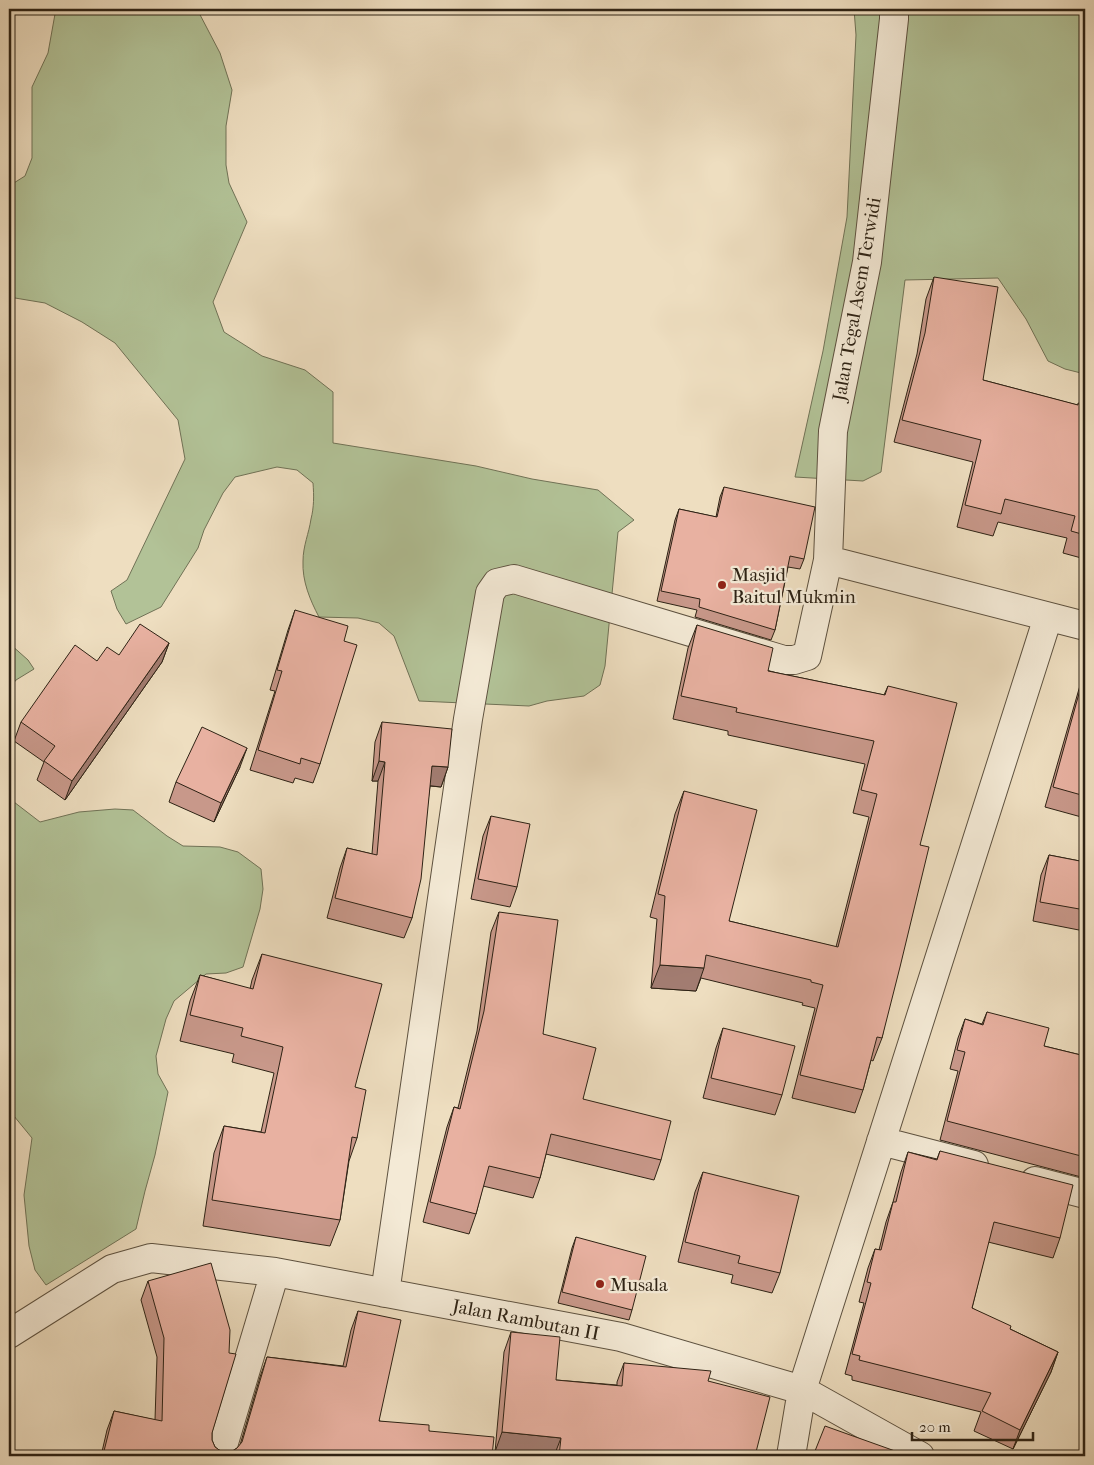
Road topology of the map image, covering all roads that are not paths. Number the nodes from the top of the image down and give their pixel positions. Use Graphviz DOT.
graph roads {
  1 [pos="894,9"];
  2 [pos="828,560"];
  3 [pos="1048,617"];
  4 [pos="1085,626"];
  5 [pos="882,1141"];
  6 [pos="1085,1194"];
  7 [pos="274,1272"];
  8 [pos="385,1293"];
  9 [pos="9,1334"];
  10 [pos="802,1390"];
  11 [pos="220,1456"];
  12 [pos="791,1456"];
  13 [pos="920,1456"];
  1 -- 2 [label="street, Jalan Tegal Asem Terwidi"];
  2 -- 3 [label="street"];
  2 -- 8 [label="street, Jalan Tegal Asem Terwidi"];
  3 -- 4 [label="street"];
  3 -- 5 [label="street"];
  5 -- 6 [label="street"];
  5 -- 10 [label="street"];
  7 -- 8 [label="street, Jalan Rambutan II"];
  7 -- 9 [label="street, Jalan Rambutan II"];
  7 -- 11 [label="street"];
  8 -- 10 [label="street, Jalan Rambutan II"];
  10 -- 12 [label="street"];
  10 -- 13 [label="street, Jalan Rambutan II"];
}
